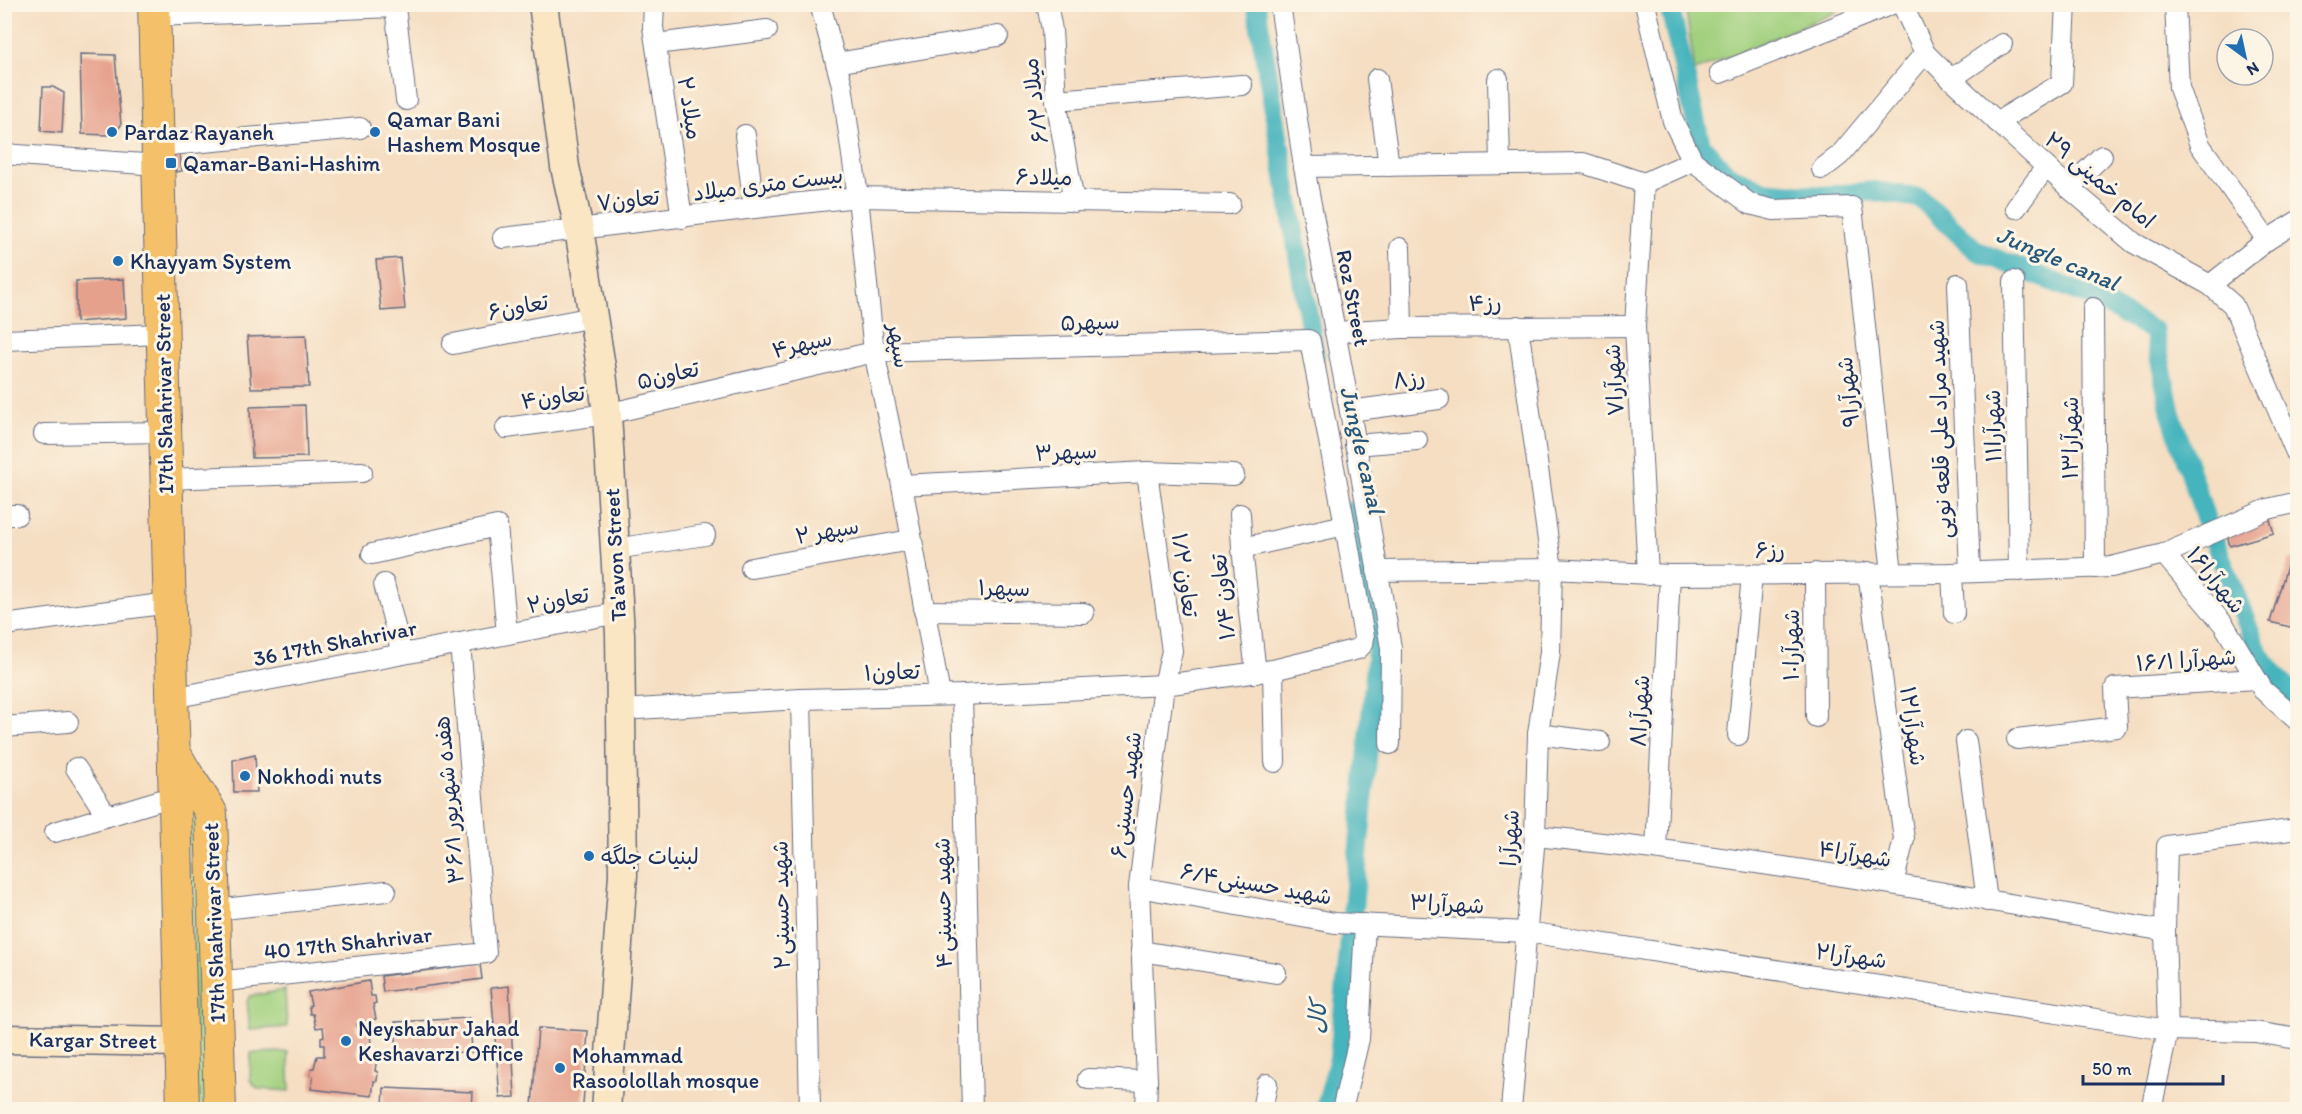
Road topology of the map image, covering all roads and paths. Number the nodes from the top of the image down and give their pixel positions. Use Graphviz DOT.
graph roads {
  1 [pos="543,4"];
  2 [pos="654,4"];
  3 [pos="820,4"];
  4 [pos="1047,4"];
  5 [pos="1280,4"];
  6 [pos="1645,4"];
  7 [pos="1892,4"];
  8 [pos="1902,4"];
  9 [pos="2066,4"];
  10 [pos="2175,4"];
  11 [pos="362,7"];
  12 [pos="154,10"];
  13 [pos="767,30"];
  14 [pos="998,36"];
  15 [pos="656,44"];
  16 [pos="2002,44"];
  17 [pos="1925,53"];
  18 [pos="836,63"];
  19 [pos="1720,73"];
  20 [pos="1377,79"];
  21 [pos="1498,79"];
  22 [pos="1951,80"];
  23 [pos="1242,85"];
  24 [pos="406,100"];
  25 [pos="1056,100"];
  26 [pos="1997,122"];
  27 [pos="360,128"];
  28 [pos="745,135"];
  29 [pos="13,154"];
  30 [pos="158,155"];
  31 [pos="2102,156"];
  32 [pos="1693,161"];
  33 [pos="1500,164"];
  34 [pos="1389,166"];
  35 [pos="1304,167"];
  36 [pos="2046,167"];
  37 [pos="1822,169"];
  38 [pos="1644,183"];
  39 [pos="2069,188"];
  40 [pos="858,197"];
  41 [pos="1074,202"];
  42 [pos="1230,204"];
  43 [pos="754,208"];
  44 [pos="2016,208"];
  45 [pos="682,218"];
  46 [pos="2298,221"];
  47 [pos="579,229"];
  48 [pos="503,238"];
  49 [pos="2267,240"];
  50 [pos="1400,248"];
  51 [pos="2014,281"];
  52 [pos="1958,284"];
  53 [pos="2210,285"];
  54 [pos="2093,308"];
  55 [pos="593,316"];
  56 [pos="1518,326"];
  57 [pos="1635,326"];
  58 [pos="1402,328"];
  59 [pos="1335,332"];
  60 [pos="162,334"];
  61 [pos="4,340"];
  62 [pos="453,344"];
  63 [pos="874,352"];
  64 [pos="740,383"];
  65 [pos="1439,399"];
  66 [pos="1350,411"];
  67 [pos="607,414"];
  68 [pos="506,428"];
  69 [pos="165,432"];
  70 [pos="44,434"];
  71 [pos="1417,440"];
  72 [pos="1355,445"];
  73 [pos="2296,454"];
  74 [pos="362,472"];
  75 [pos="1147,472"];
  76 [pos="1234,475"];
  77 [pos="166,479"];
  78 [pos="902,485"];
  79 [pos="2298,502"];
  80 [pos="1240,514"];
  81 [pos="1346,525"];
  82 [pos="705,535"];
  83 [pos="912,540"];
  84 [pos="1242,548"];
  85 [pos="615,549"];
  86 [pos="372,554"];
  87 [pos="2164,554"];
  88 [pos="751,568"];
  89 [pos="2095,568"];
  90 [pos="1552,569"];
  91 [pos="1377,571"];
  92 [pos="2019,571"];
  93 [pos="1868,572"];
  94 [pos="1961,572"];
  95 [pos="1815,573"];
  96 [pos="1892,573"];
  97 [pos="1752,574"];
  98 [pos="1648,575"];
  99 [pos="1670,575"];
  100 [pos="384,584"];
  101 [pos="169,603"];
  102 [pos="924,611"];
  103 [pos="618,613"];
  104 [pos="1084,613"];
  105 [pos="1954,613"];
  106 [pos="4,625"];
  107 [pos="507,634"];
  108 [pos="460,643"];
  109 [pos="402,654"];
  110 [pos="1265,672"];
  111 [pos="2256,679"];
  112 [pos="1164,685"];
  113 [pos="940,695"];
  114 [pos="962,695"];
  115 [pos="171,698"];
  116 [pos="801,699"];
  117 [pos="621,710"];
  118 [pos="1816,717"];
  119 [pos="2298,721"];
  120 [pos="68,722"];
  121 [pos="4,728"];
  122 [pos="1538,734"];
  123 [pos="1738,735"];
  124 [pos="2017,740"];
  125 [pos="1966,741"];
  126 [pos="1600,742"];
  127 [pos="1390,744"];
  128 [pos="173,747"];
  129 [pos="1275,762"];
  130 [pos="76,768"];
  131 [pos="174,796"];
  132 [pos="108,816"];
  133 [pos="2298,829"];
  134 [pos="55,832"];
  135 [pos="1535,836"];
  136 [pos="1656,849"];
  137 [pos="1893,884"];
  138 [pos="1139,887"];
  139 [pos="386,891"];
  140 [pos="1988,901"];
  141 [pos="214,910"];
  142 [pos="1365,924"];
  143 [pos="2165,931"];
  144 [pos="1527,932"];
  145 [pos="1141,951"];
  146 [pos="486,953"];
  147 [pos="1276,973"];
  148 [pos="216,982"];
  149 [pos="2168,1030"];
  150 [pos="4,1039"];
  151 [pos="2298,1039"];
  152 [pos="181,1042"];
  153 [pos="1088,1079"];
  154 [pos="1147,1081"];
  155 [pos="1267,1084"];
  156 [pos="183,1110"];
  157 [pos="220,1110"];
  158 [pos="606,1110"];
  159 [pos="810,1110"];
  160 [pos="972,1110"];
  161 [pos="1146,1110"];
  162 [pos="1262,1110"];
  163 [pos="1342,1110"];
  164 [pos="1510,1110"];
  165 [pos="2151,1110"];
  1 -- 47 [label="street, Ta'avon Street"];
  2 -- 15 [label="street, میلاد ۲"];
  3 -- 18 [label="street, سپهر"];
  4 -- 25 [label="street, میلاد ۶/۲"];
  5 -- 35 [label="street, Roz Street"];
  6 -- 32 [label="street"];
  7 -- 19 [label="street"];
  8 -- 17 [label="street, امام خمینی ۲۹"];
  9 -- 26 [label="street"];
  10 -- 49 [label="street"];
  11 -- 12 [label="street"];
  11 -- 24 [label="street"];
  12 -- 30 [label="main road, 17th Shahrivar Street"];
  13 -- 15 [label="street"];
  14 -- 18 [label="street"];
  15 -- 45 [label="street, میلاد ۲"];
  16 -- 22 [label="street"];
  17 -- 22 [label="street, امام خمینی ۲۹"];
  17 -- 37 [label="street"];
  18 -- 40 [label="street, سپهر"];
  20 -- 34 [label="street"];
  21 -- 33 [label="street"];
  22 -- 26 [label="street, امام خمینی ۲۹"];
  23 -- 25 [label="street"];
  25 -- 41 [label="street, میلاد ۶/۲"];
  26 -- 36 [label="street, امام خمینی ۲۹"];
  27 -- 30 [label="street"];
  28 -- 43 [label="street"];
  29 -- 30 [label="street"];
  30 -- 60 [label="main road, 17th Shahrivar Street"];
  31 -- 39 [label="street"];
  32 -- 38 [label="street"];
  32 -- 96 [label="street, شهرآرا۹"];
  33 -- 34 [label="street"];
  33 -- 38 [label="street"];
  34 -- 35 [label="street"];
  35 -- 59 [label="street, Roz Street"];
  36 -- 39 [label="street, امام خمینی ۲۹"];
  36 -- 44 [label="street"];
  38 -- 57 [label="street, شهرآرا۷"];
  39 -- 53 [label="street, امام خمینی ۲۹"];
  40 -- 41 [label="street, میلاد۶"];
  40 -- 43 [label="street, بیست متری میلاد"];
  40 -- 63 [label="street, سپهر"];
  41 -- 42 [label="street, میلاد۶"];
  43 -- 45 [label="street, بیست متری میلاد"];
  45 -- 47 [label="street, تعاون۷"];
  46 -- 49 [label="street"];
  47 -- 48 [label="street, تعاون۷"];
  47 -- 55 [label="street, Ta'avon Street"];
  49 -- 53 [label="street"];
  50 -- 58 [label="street"];
  51 -- 92 [label="street, شهرآرا۱۱"];
  52 -- 94 [label="street, شهید مراد علی قلعه نویی"];
  53 -- 73 [label="street, امام خمینی ۲۹"];
  54 -- 89 [label="street, شهرآرا۱۳"];
  55 -- 62 [label="street, تعاون۶"];
  55 -- 67 [label="street, Ta'avon Street"];
  56 -- 57 [label="street, رز۴"];
  56 -- 58 [label="street, رز۴"];
  56 -- 90 [label="street, شهرآرا"];
  57 -- 98 [label="street, شهرآرا۷"];
  58 -- 59 [label="street, رز۴"];
  59 -- 66 [label="street, Roz Street"];
  60 -- 61 [label="street"];
  60 -- 69 [label="main road, 17th Shahrivar Street"];
  63 -- 64 [label="street, سپهر۴"];
  63 -- 78 [label="street, سپهر"];
  63 -- 81 [label="street, سپهر۵"];
  64 -- 67 [label="street, تعاون۵"];
  65 -- 66 [label="street, رز۸"];
  66 -- 72 [label="street, Roz Street"];
  67 -- 68 [label="street, تعاون۴"];
  67 -- 85 [label="street, Ta'avon Street"];
  69 -- 70 [label="street"];
  69 -- 77 [label="main road, 17th Shahrivar Street"];
  71 -- 72 [label="street"];
  72 -- 91 [label="street, Roz Street"];
  74 -- 77 [label="street"];
  75 -- 76 [label="street, سپهر۳"];
  75 -- 78 [label="street, سپهر۳"];
  75 -- 112 [label="street, تعاون ۱/۲"];
  77 -- 101 [label="main road, 17th Shahrivar Street"];
  78 -- 83 [label="street, سپهر"];
  79 -- 87 [label="street, رز۶"];
  80 -- 84 [label="street, تعاون ۱/۴"];
  81 -- 84 [label="street"];
  81 -- 110 [label="street"];
  82 -- 85 [label="street"];
  83 -- 88 [label="street, سپهر ۲"];
  83 -- 102 [label="street, سپهر"];
  84 -- 110 [label="street, تعاون ۱/۴"];
  85 -- 103 [label="street, Ta'avon Street"];
  86 -- 107 [label="street"];
  87 -- 89 [label="street, رز۶"];
  87 -- 111 [label="street, شهرآرا۱۶"];
  89 -- 92 [label="street, رز۶"];
  90 -- 91 [label="street, رز۶"];
  90 -- 98 [label="street, رز۶"];
  90 -- 122 [label="street, شهرآرا"];
  91 -- 127 [label="street, Roz Street"];
  92 -- 94 [label="street, رز۶"];
  93 -- 95 [label="street, رز۶"];
  93 -- 96 [label="street, رز۶"];
  93 -- 137 [label="street, شهرآرا۱۲"];
  94 -- 96 [label="street, رز۶"];
  94 -- 105 [label="street, شهید مراد علی قلعه نویی"];
  95 -- 97 [label="street, رز۶"];
  95 -- 118 [label="street, شهرآرا۱۰"];
  97 -- 99 [label="street, رز۶"];
  97 -- 123 [label="street"];
  98 -- 99 [label="street, رز۶"];
  99 -- 136 [label="street, شهرآرا۸"];
  100 -- 109 [label="street"];
  101 -- 106 [label="street"];
  101 -- 115 [label="main road, 17th Shahrivar Street"];
  102 -- 104 [label="street, سپهر۱"];
  102 -- 113 [label="street, سپهر"];
  103 -- 107 [label="street, تعاون۲"];
  103 -- 117 [label="street, Ta'avon Street"];
  107 -- 108 [label="street, 36 17th Shahrivar"];
  108 -- 109 [label="street, 36 17th Shahrivar"];
  108 -- 146 [label="street, هفده شهریور ۳۶/۱"];
  109 -- 115 [label="street, 36 17th Shahrivar"];
  110 -- 112 [label="street"];
  110 -- 129 [label="street, تعاون ۱/۴"];
  111 -- 119 [label="street, شهرآرا۱۶"];
  111 -- 124 [label="street, شهرآرا ۱۶/۱"];
  112 -- 114 [label="street, تعاون۱"];
  112 -- 138 [label="street, شهید حسینی۶"];
  113 -- 114 [label="street, تعاون۱"];
  113 -- 116 [label="street, تعاون۱"];
  114 -- 160 [label="street, شهید حسینی۴"];
  115 -- 128 [label="main road, 17th Shahrivar Street"];
  116 -- 117 [label="street, تعاون۱"];
  116 -- 159 [label="street, شهید حسینی۲"];
  117 -- 158 [label="street, Ta'avon Street"];
  120 -- 121 [label="street"];
  122 -- 126 [label="street"];
  122 -- 135 [label="street, شهرآرا"];
  125 -- 140 [label="street"];
  128 -- 131 [label="main road, 17th Shahrivar Street"];
  128 -- 141 [label="main road, 17th Shahrivar Street"];
  130 -- 132 [label="street"];
  131 -- 132 [label="street"];
  131 -- 152 [label="main road, 17th Shahrivar Street"];
  132 -- 134 [label="street"];
  133 -- 143 [label="street"];
  135 -- 136 [label="street, شهرآرا۴"];
  135 -- 144 [label="street, شهرآرا"];
  136 -- 137 [label="street, شهرآرا۴"];
  137 -- 140 [label="street, شهرآرا۴"];
  138 -- 142 [label="street, شهید حسینی۶/۴"];
  138 -- 145 [label="street, شهید حسینی۶"];
  139 -- 141 [label="street"];
  140 -- 143 [label="street, شهرآرا۴"];
  141 -- 148 [label="main road, 17th Shahrivar Street"];
  142 -- 144 [label="street, شهرآرا۳"];
  142 -- 163 [label="street"];
  143 -- 149 [label="street"];
  144 -- 149 [label="street, شهرآرا۲"];
  144 -- 164 [label="street, شهرآرا"];
  145 -- 147 [label="street"];
  145 -- 154 [label="street, شهید حسینی۶"];
  146 -- 148 [label="street, 40 17th Shahrivar"];
  148 -- 157 [label="main road, 17th Shahrivar Street"];
  149 -- 151 [label="street, شهرآرا۲"];
  149 -- 165 [label="street"];
  150 -- 152 [label="street, Kargar Street"];
  152 -- 156 [label="main road, 17th Shahrivar Street"];
  153 -- 154 [label="street"];
  154 -- 161 [label="street, شهید حسینی۶"];
  155 -- 162 [label="street"];
}
